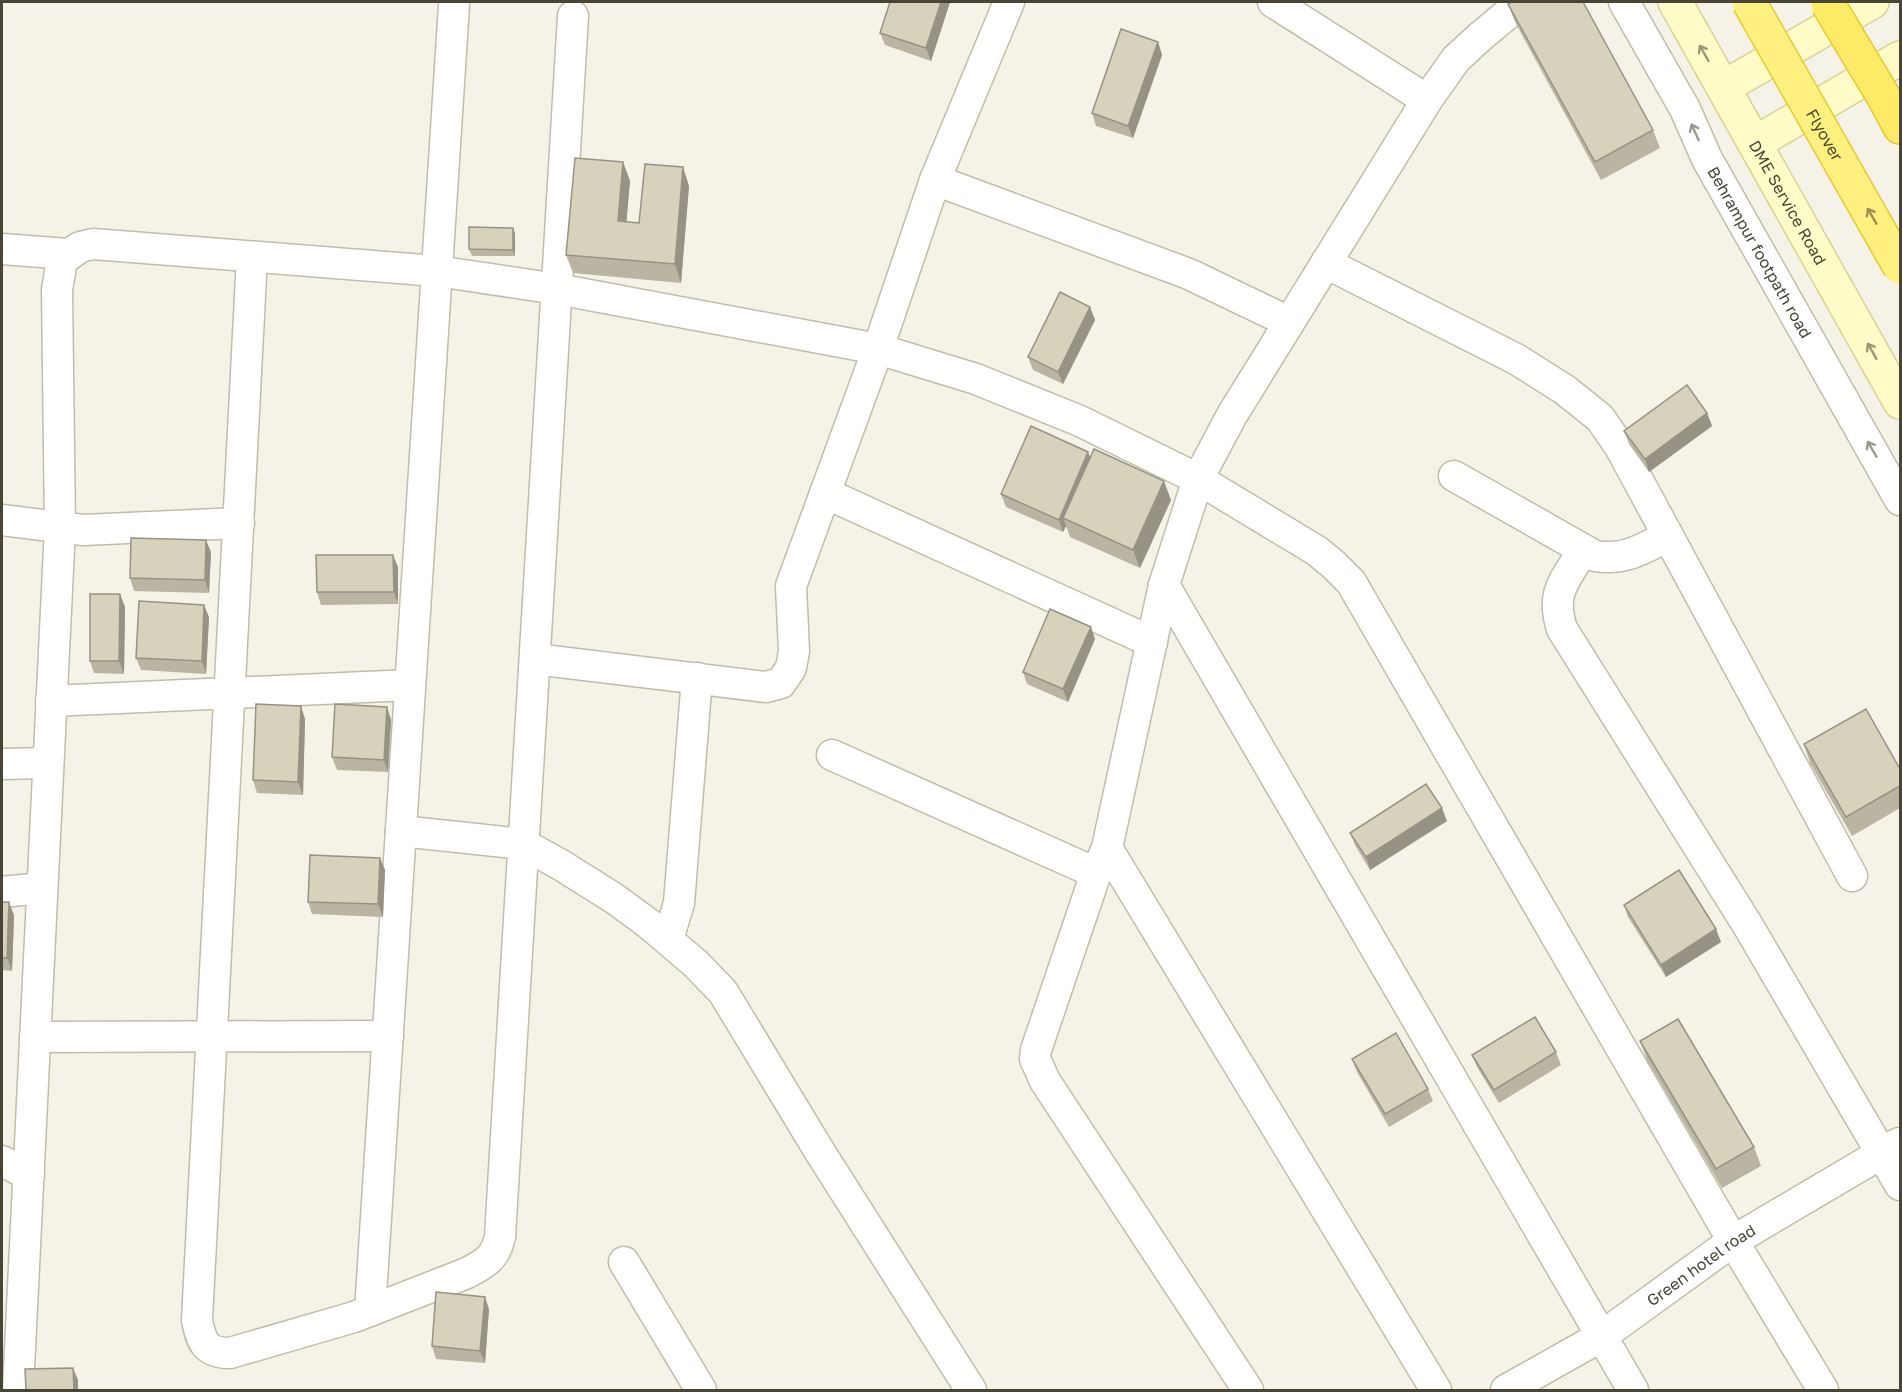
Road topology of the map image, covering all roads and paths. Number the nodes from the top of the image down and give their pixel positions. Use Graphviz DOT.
graph roads {
  1 [pos="1009,2"];
  2 [pos="1273,2"];
  3 [pos="1522,2"];
  4 [pos="1624,2"];
  5 [pos="1675,2"];
  6 [pos="1749,2"];
  7 [pos="1828,2"];
  8 [pos="1872,2"];
  9 [pos="454,5"];
  10 [pos="573,16"];
  11 [pos="1900,58"];
  12 [pos="1724,87"];
  13 [pos="1427,100"];
  14 [pos="1900,127"];
  15 [pos="1755,143"];
  16 [pos="935,180"];
  17 [pos="2,249"];
  18 [pos="68,254"];
  19 [pos="252,257"];
  20 [pos="1326,263"];
  21 [pos="1900,267"];
  22 [pos="437,271"];
  23 [pos="557,289"];
  24 [pos="1289,322"];
  25 [pos="878,349"];
  26 [pos="1900,402"];
  27 [pos="1454,476"];
  28 [pos="1198,479"];
  29 [pos="825,493"];
  30 [pos="1900,500"];
  31 [pos="2,520"];
  32 [pos="239,523"];
  33 [pos="60,528"];
  34 [pos="1668,536"];
  35 [pos="1583,550"];
  36 [pos="1164,585"];
  37 [pos="1152,642"];
  38 [pos="535,659"];
  39 [pos="697,678"];
  40 [pos="410,685"];
  41 [pos="230,693"];
  42 [pos="51,700"];
  43 [pos="832,755"];
  44 [pos="48,763"];
  45 [pos="2,764"];
  46 [pos="401,831"];
  47 [pos="523,844"];
  48 [pos="1102,861"];
  49 [pos="1852,876"];
  50 [pos="42,888"];
  51 [pos="2,892"];
  52 [pos="668,939"];
  53 [pos="213,1036"];
  54 [pos="388,1036"];
  55 [pos="35,1037"];
  56 [pos="1892,1148"];
  57 [pos="2,1161"];
  58 [pos="29,1175"];
  59 [pos="1900,1185"];
  60 [pos="1734,1241"];
  61 [pos="624,1262"];
  62 [pos="370,1311"];
  63 [pos="1602,1336"];
  64 [pos="18,1390"];
  65 [pos="701,1390"];
  66 [pos="972,1390"];
  67 [pos="1248,1390"];
  68 [pos="1436,1390"];
  69 [pos="1506,1390"];
  70 [pos="1633,1390"];
  71 [pos="1823,1390"];
  1 -- 16 [label="street"];
  2 -- 13 [label="street"];
  3 -- 13 [label="street"];
  30 -- 4 [label="street, Behrampur footpath road, one-way"];
  12 -- 5 [label="main road, DME Service Road, one-way"];
  21 -- 6 [label="highway, Flyover, one-way, bridge"];
  7 -- 14 [label="highway, bridge"];
  8 -- 12 [label="main road"];
  9 -- 22 [label="street"];
  10 -- 23 [label="street"];
  11 -- 15 [label="main road"];
  12 -- 15 [label="main road, DME Service Road"];
  13 -- 20 [label="street"];
  26 -- 15 [label="main road, DME Service Road, one-way"];
  16 -- 24 [label="street"];
  16 -- 25 [label="street"];
  17 -- 18 [label="street"];
  18 -- 19 [label="street"];
  18 -- 33 [label="street"];
  19 -- 22 [label="street"];
  19 -- 32 [label="street"];
  20 -- 24 [label="street"];
  20 -- 34 [label="street"];
  22 -- 23 [label="street"];
  22 -- 40 [label="street"];
  23 -- 25 [label="street"];
  23 -- 38 [label="street"];
  24 -- 28 [label="street"];
  25 -- 28 [label="street"];
  25 -- 29 [label="street"];
  27 -- 35 [label="street"];
  28 -- 36 [label="street"];
  28 -- 60 [label="street"];
  29 -- 37 [label="street"];
  29 -- 39 [label="street"];
  31 -- 33 [label="street"];
  32 -- 33 [label="street"];
  32 -- 41 [label="street"];
  33 -- 42 [label="street"];
  34 -- 35 [label="street"];
  34 -- 49 [label="street"];
  35 -- 56 [label="street"];
  36 -- 37 [label="street"];
  36 -- 63 [label="street"];
  37 -- 48 [label="street"];
  38 -- 39 [label="street"];
  38 -- 47 [label="street"];
  39 -- 52 [label="street"];
  40 -- 41 [label="street"];
  40 -- 46 [label="street"];
  41 -- 42 [label="street"];
  41 -- 53 [label="street"];
  42 -- 44 [label="street"];
  43 -- 48 [label="street"];
  44 -- 45 [label="street"];
  44 -- 50 [label="street"];
  46 -- 47 [label="street"];
  46 -- 54 [label="street"];
  47 -- 52 [label="street"];
  47 -- 62 [label="street"];
  48 -- 67 [label="street"];
  48 -- 68 [label="street"];
  50 -- 51 [label="street"];
  50 -- 55 [label="street"];
  52 -- 66 [label="street"];
  53 -- 54 [label="street"];
  53 -- 55 [label="street"];
  53 -- 62 [label="street"];
  54 -- 62 [label="street"];
  55 -- 58 [label="street"];
  56 -- 59 [label="street"];
  56 -- 60 [label="street, Green hotel road"];
  57 -- 58 [label="street"];
  58 -- 64 [label="street"];
  60 -- 63 [label="street, Green hotel road"];
  60 -- 71 [label="street"];
  61 -- 65 [label="street"];
  63 -- 69 [label="street, Green hotel road"];
  63 -- 70 [label="street"];
}
